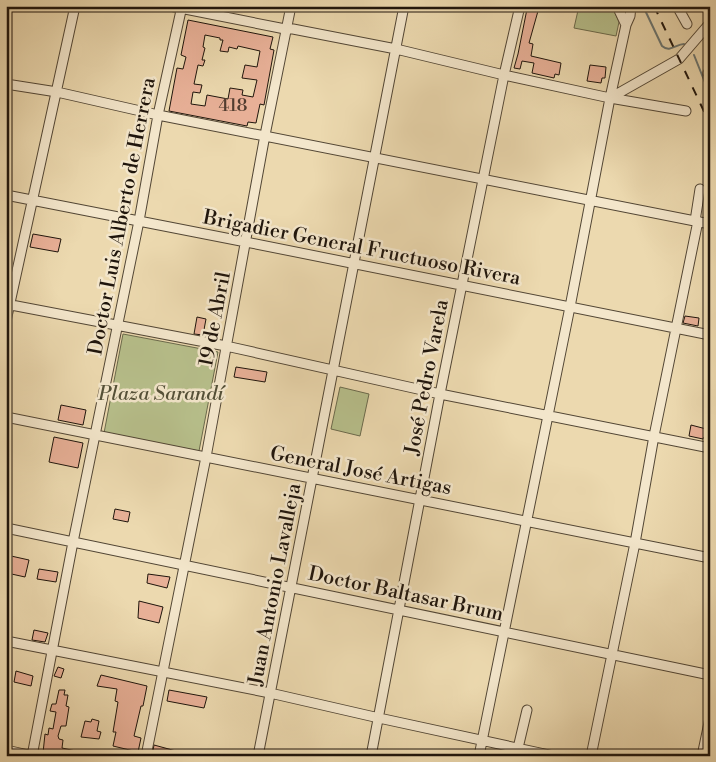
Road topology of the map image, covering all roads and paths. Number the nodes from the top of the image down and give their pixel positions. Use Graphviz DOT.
graph roads {
  1 [pos="75,6"];
  2 [pos="170,6"];
  3 [pos="290,6"];
  4 [pos="404,6"];
  5 [pos="520,6"];
  6 [pos="618,6"];
  7 [pos="631,6"];
  8 [pos="677,6"];
  9 [pos="181,8"];
  10 [pos="710,23"];
  11 [pos="687,24"];
  12 [pos="626,25"];
  13 [pos="286,30"];
  14 [pos="396,49"];
  15 [pos="504,76"];
  16 [pos="6,84"];
  17 [pos="57,92"];
  18 [pos="610,98"];
  19 [pos="686,111"];
  20 [pos="158,115"];
  21 [pos="265,135"];
  22 [pos="375,157"];
  23 [pos="484,179"];
  24 [pos="700,189"];
  25 [pos="6,195"];
  26 [pos="590,200"];
  27 [pos="32,201"];
  28 [pos="139,221"];
  29 [pos="696,221"];
  30 [pos="710,224"];
  31 [pos="246,242"];
  32 [pos="354,264"];
  33 [pos="462,285"];
  34 [pos="8,305"];
  35 [pos="570,307"];
  36 [pos="6,322"];
  37 [pos="117,325"];
  38 [pos="676,328"];
  39 [pos="710,335"];
  40 [pos="226,346"];
  41 [pos="333,370"];
  42 [pos="440,394"];
  43 [pos="548,416"];
  44 [pos="6,417"];
  45 [pos="96,435"];
  46 [pos="654,436"];
  47 [pos="710,448"];
  48 [pos="206,458"];
  49 [pos="312,478"];
  50 [pos="420,499"];
  51 [pos="527,522"];
  52 [pos="6,528"];
  53 [pos="73,542"];
  54 [pos="635,542"];
  55 [pos="710,558"];
  56 [pos="183,564"];
  57 [pos="290,586"];
  58 [pos="399,611"];
  59 [pos="505,633"];
  60 [pos="6,641"];
  61 [pos="53,650"];
  62 [pos="612,655"];
  63 [pos="163,671"];
  64 [pos="710,675"];
  65 [pos="270,693"];
  66 [pos="527,710"];
  67 [pos="379,718"];
  68 [pos="710,718"];
  69 [pos="482,740"];
  70 [pos="518,748"];
  71 [pos="6,750"];
  72 [pos="32,756"];
  73 [pos="146,756"];
  74 [pos="258,756"];
  75 [pos="371,756"];
  76 [pos="479,756"];
  77 [pos="554,756"];
  78 [pos="591,756"];
  79 [pos="702,756"];
  1 -- 17 [label="street"];
  2 -- 9 [label="street"];
  3 -- 13 [label="street, 19 de Abril"];
  4 -- 14 [label="street, Juan Antonio Lavalleja"];
  5 -- 15 [label="street, José Pedro Varela"];
  6 -- 12 [label="street"];
  7 -- 12 [label="street"];
  8 -- 11 [label="street"];
  9 -- 13 [label="street"];
  9 -- 20 [label="street, Doctor Luis Alberto de Herrera"];
  10 -- 18 [label="street"];
  12 -- 18 [label="street"];
  13 -- 14 [label="street"];
  13 -- 21 [label="street, 19 de Abril"];
  14 -- 15 [label="street"];
  14 -- 22 [label="street, Juan Antonio Lavalleja"];
  15 -- 18 [label="street"];
  15 -- 23 [label="street, José Pedro Varela"];
  16 -- 17 [label="street"];
  17 -- 20 [label="street"];
  17 -- 27 [label="street"];
  18 -- 19 [label="street"];
  18 -- 26 [label="street"];
  20 -- 21 [label="street"];
  20 -- 28 [label="street, Doctor Luis Alberto de Herrera"];
  21 -- 22 [label="street"];
  21 -- 31 [label="street, 19 de Abril"];
  22 -- 23 [label="street"];
  22 -- 32 [label="street, Juan Antonio Lavalleja"];
  23 -- 26 [label="street"];
  23 -- 33 [label="street, José Pedro Varela"];
  24 -- 29 [label="street"];
  25 -- 27 [label="street, Brigadier General Fructuoso Rivera"];
  26 -- 29 [label="street"];
  26 -- 35 [label="street"];
  27 -- 28 [label="street, Brigadier General Fructuoso Rivera"];
  27 -- 34 [label="street"];
  28 -- 31 [label="street, Brigadier General Fructuoso Rivera"];
  28 -- 37 [label="street, Doctor Luis Alberto de Herrera"];
  29 -- 30 [label="street"];
  29 -- 38 [label="street"];
  31 -- 32 [label="street, Brigadier General Fructuoso Rivera"];
  31 -- 40 [label="street, 19 de Abril"];
  32 -- 33 [label="street, Brigadier General Fructuoso Rivera"];
  32 -- 41 [label="street, Juan Antonio Lavalleja"];
  33 -- 35 [label="street, Brigadier General Fructuoso Rivera"];
  33 -- 42 [label="street, José Pedro Varela"];
  34 -- 36 [label="street"];
  34 -- 37 [label="street"];
  35 -- 38 [label="street, Brigadier General Fructuoso Rivera"];
  35 -- 43 [label="street"];
  37 -- 40 [label="street"];
  37 -- 45 [label="street, Doctor Luis Alberto de Herrera"];
  38 -- 39 [label="street, Brigadier General Fructuoso Rivera"];
  38 -- 46 [label="street"];
  40 -- 41 [label="street"];
  40 -- 48 [label="street, 19 de Abril"];
  41 -- 42 [label="street"];
  41 -- 49 [label="street, Juan Antonio Lavalleja"];
  42 -- 43 [label="street"];
  42 -- 50 [label="street, José Pedro Varela"];
  43 -- 46 [label="street"];
  43 -- 51 [label="street"];
  44 -- 45 [label="street, General José Artigas"];
  45 -- 48 [label="street, General José Artigas"];
  45 -- 53 [label="street, Doctor Luis Alberto de Herrera"];
  46 -- 47 [label="street"];
  46 -- 54 [label="street"];
  48 -- 49 [label="street, General José Artigas"];
  48 -- 56 [label="street, 19 de Abril"];
  49 -- 50 [label="street, General José Artigas"];
  49 -- 57 [label="street, Juan Antonio Lavalleja"];
  50 -- 51 [label="street, General José Artigas"];
  50 -- 58 [label="street, José Pedro Varela"];
  51 -- 54 [label="street, General José Artigas"];
  51 -- 59 [label="street"];
  52 -- 53 [label="street, Doctor Baltasar Brum"];
  53 -- 56 [label="street, Doctor Baltasar Brum"];
  53 -- 61 [label="street, Doctor Luis Alberto de Herrera"];
  54 -- 55 [label="street, General José Artigas"];
  54 -- 62 [label="street"];
  56 -- 57 [label="street, Doctor Baltasar Brum"];
  56 -- 63 [label="street, 19 de Abril"];
  57 -- 58 [label="street, Doctor Baltasar Brum"];
  57 -- 65 [label="street, Juan Antonio Lavalleja"];
  58 -- 59 [label="street, Doctor Baltasar Brum"];
  58 -- 67 [label="street, José Pedro Varela"];
  59 -- 62 [label="street, Doctor Baltasar Brum"];
  59 -- 69 [label="street"];
  60 -- 61 [label="street"];
  61 -- 63 [label="street"];
  61 -- 72 [label="street, Doctor Luis Alberto de Herrera"];
  62 -- 64 [label="street, Doctor Baltasar Brum"];
  62 -- 78 [label="street"];
  63 -- 65 [label="street"];
  63 -- 73 [label="street, 19 de Abril"];
  65 -- 67 [label="street"];
  65 -- 74 [label="street, Juan Antonio Lavalleja"];
  66 -- 70 [label="street"];
  67 -- 69 [label="street"];
  67 -- 75 [label="street, José Pedro Varela"];
  68 -- 79 [label="street"];
  69 -- 70 [label="street"];
  69 -- 76 [label="street"];
  70 -- 77 [label="street"];
  71 -- 72 [label="street"];
}
